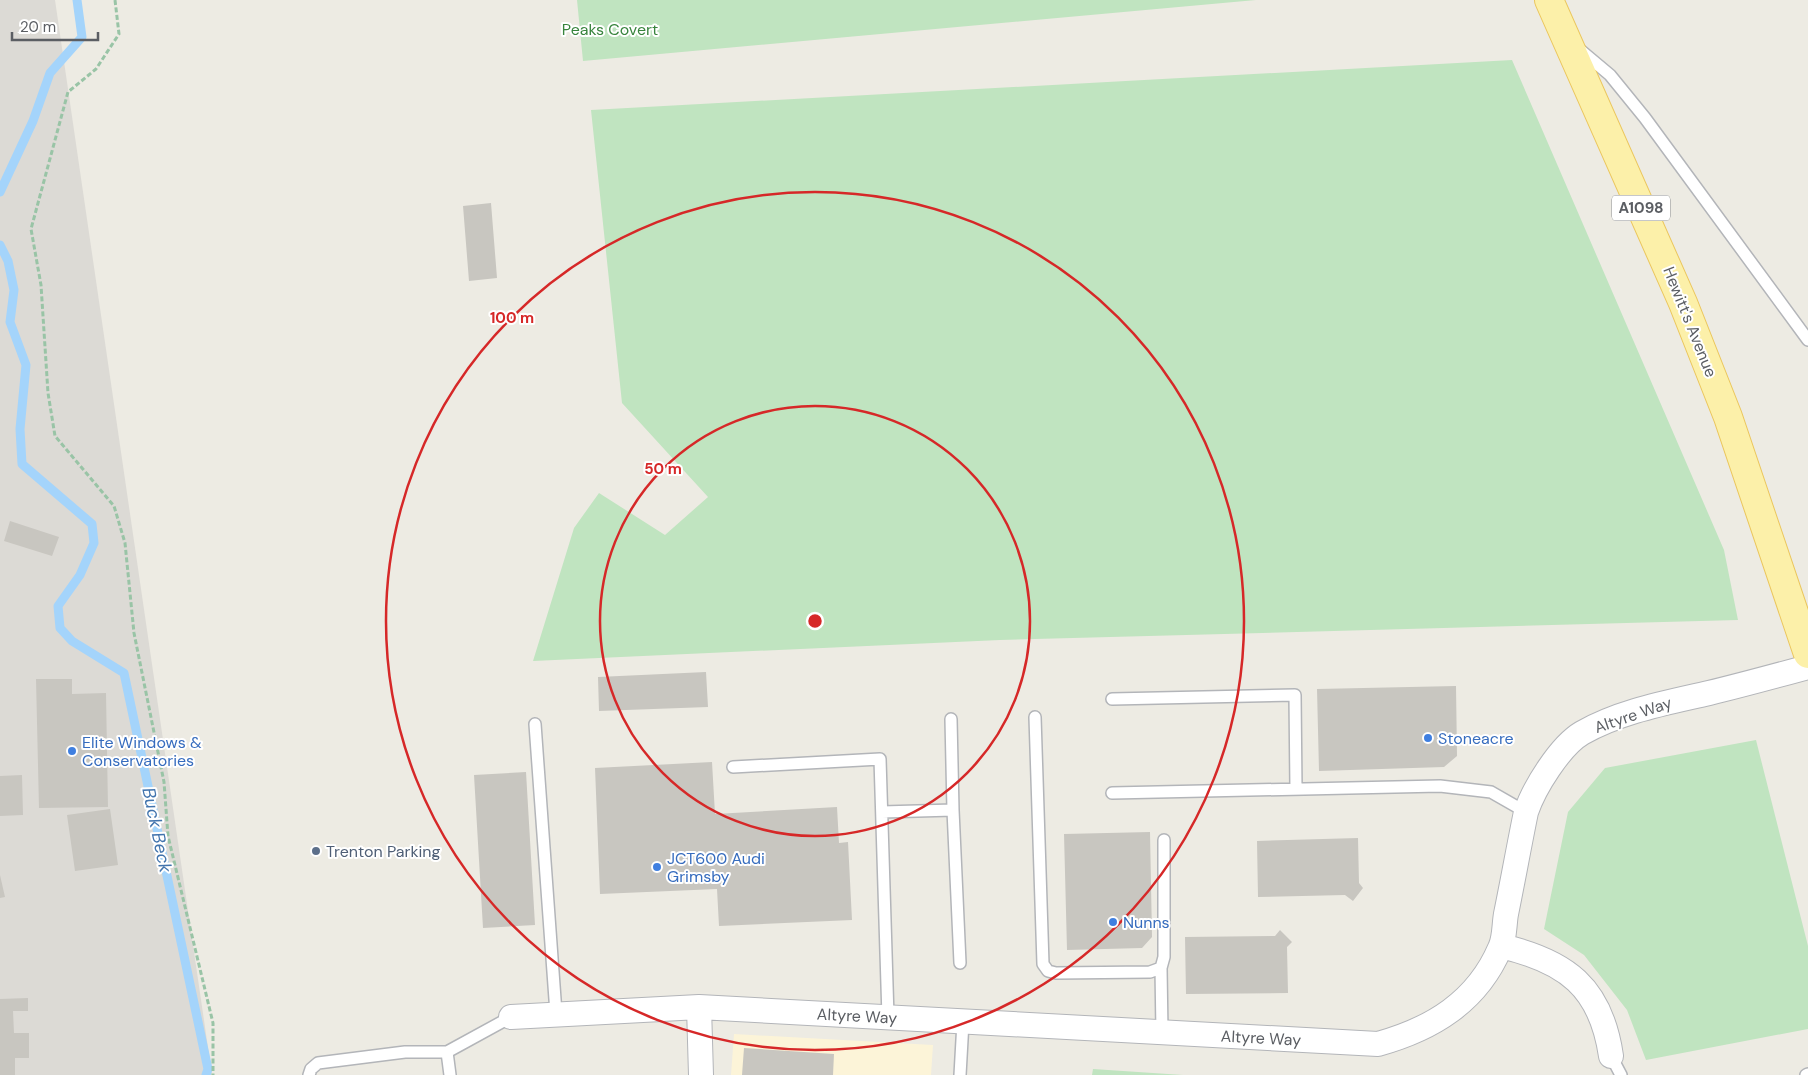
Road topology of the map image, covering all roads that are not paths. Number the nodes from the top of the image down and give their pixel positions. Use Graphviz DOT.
graph roads {
  1 [pos="1548,0"];
  2 [pos="1564,37"];
  3 [pos="1808,340"];
  4 [pos="1808,654"];
  5 [pos="1808,667"];
  6 [pos="1112,699"];
  7 [pos="1035,718"];
  8 [pos="951,719"];
  9 [pos="535,724"];
  10 [pos="733,767"];
  11 [pos="1296,789"];
  12 [pos="1112,793"];
  13 [pos="953,810"];
  14 [pos="882,812"];
  15 [pos="1526,812"];
  16 [pos="1164,840"];
  17 [pos="1501,946"];
  18 [pos="960,963"];
  19 [pos="1160,968"];
  20 [pos="699,1007"];
  21 [pos="556,1013"];
  22 [pos="511,1016"];
  23 [pos="888,1017"];
  24 [pos="963,1022"];
  25 [pos="1162,1032"];
  26 [pos="447,1052"];
  27 [pos="1616,1066"];
  28 [pos="309,1075"];
  29 [pos="450,1075"];
  30 [pos="701,1075"];
  31 [pos="960,1075"];
  1 -- 2 [label="main road, Hewitt's Avenue / A1098"];
  2 -- 3 [label="lane"];
  2 -- 4 [label="main road, Hewitt's Avenue / A1098"];
  5 -- 15 [label="street, Altyre Way"];
  6 -- 11 [label="lane"];
  7 -- 19 [label="lane"];
  8 -- 13 [label="lane"];
  9 -- 21 [label="lane"];
  10 -- 14 [label="lane"];
  11 -- 12 [label="lane"];
  11 -- 15 [label="lane"];
  13 -- 14 [label="lane"];
  13 -- 18 [label="lane"];
  14 -- 23 [label="lane"];
  15 -- 17 [label="street, Altyre Way"];
  16 -- 19 [label="lane"];
  17 -- 25 [label="street, Altyre Way"];
  17 -- 27 [label="street"];
  19 -- 25 [label="lane"];
  20 -- 21 [label="street, Altyre Way"];
  20 -- 23 [label="street, Altyre Way"];
  20 -- 30 [label="street"];
  21 -- 22 [label="street, Altyre Way"];
  22 -- 26 [label="lane"];
  23 -- 24 [label="street, Altyre Way"];
  24 -- 25 [label="street, Altyre Way"];
  24 -- 31 [label="lane"];
  26 -- 28 [label="lane"];
  26 -- 29 [label="lane"];
}
